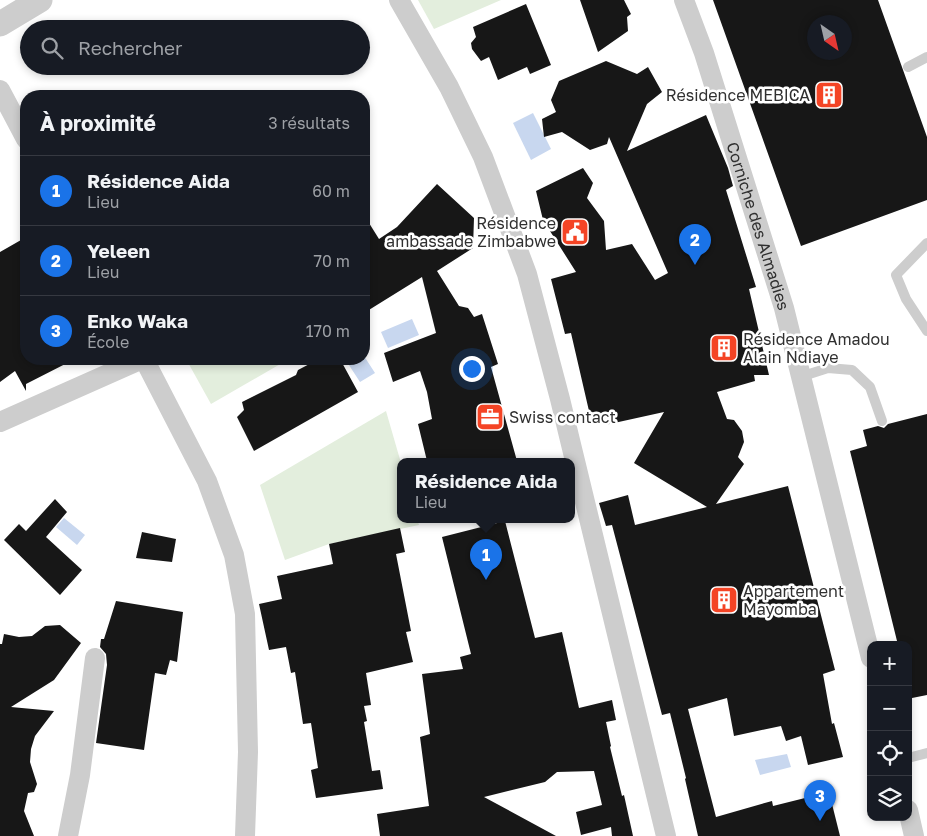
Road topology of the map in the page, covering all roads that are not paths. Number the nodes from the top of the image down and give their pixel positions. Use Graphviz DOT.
graph roads {
  1 [pos="40,0"];
  2 [pos="399,0"];
  3 [pos="684,0"];
  4 [pos="0,24"];
  5 [pos="927,57"];
  6 [pos="908,67"];
  7 [pos="0,90"];
  8 [pos="20,128"];
  9 [pos="927,243"];
  10 [pos="927,331"];
  11 [pos="129,365"];
  12 [pos="146,365"];
  13 [pos="800,377"];
  14 [pos="882,421"];
  15 [pos="0,422"];
  16 [pos="574,458"];
  17 [pos="575,461"];
  18 [pos="867,642"];
  19 [pos="95,658"];
  20 [pos="927,753"];
  21 [pos="912,757"];
  22 [pos="911,821"];
  23 [pos="68,836"];
  24 [pos="245,836"];
  25 [pos="666,836"];
  26 [pos="914,836"];
  1 -- 4 [label="street"];
  2 -- 16 [label="street"];
  3 -- 13 [label="street, Corniche des Almadies"];
  5 -- 6 [label="lane"];
  7 -- 8 [label="street"];
  9 -- 10 [label="lane"];
  11 -- 15 [label="street"];
  12 -- 24 [label="street"];
  13 -- 14 [label="lane"];
  13 -- 18 [label="street, Corniche des Almadies"];
  17 -- 25 [label="street"];
  19 -- 23 [label="street"];
  20 -- 21 [label="lane"];
  22 -- 26 [label="street"];
}
